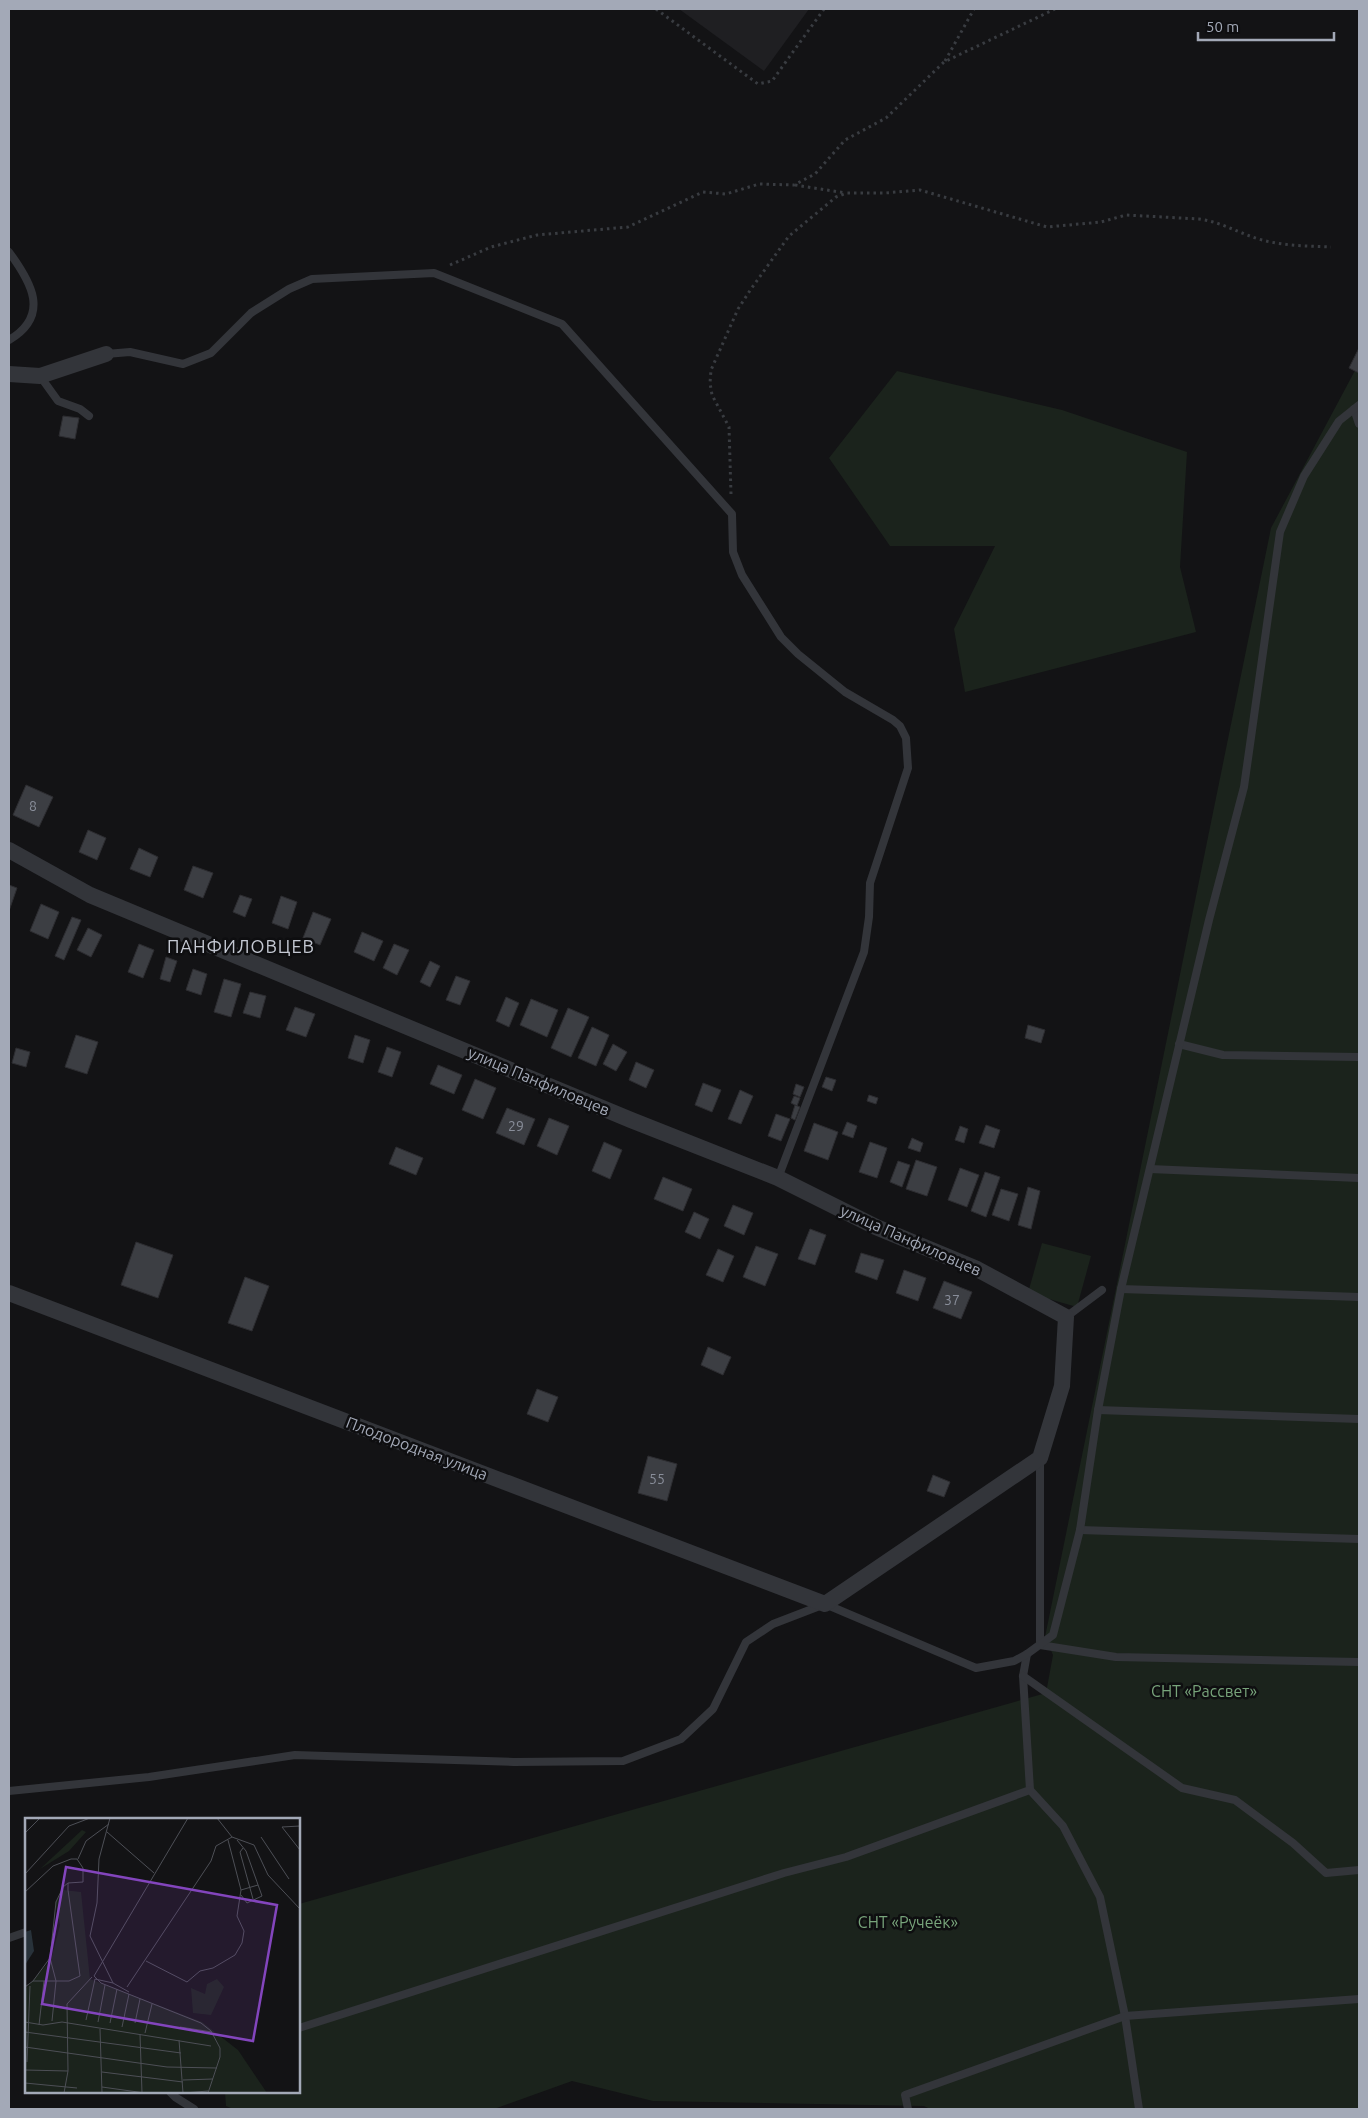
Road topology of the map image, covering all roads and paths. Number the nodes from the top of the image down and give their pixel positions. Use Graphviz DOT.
graph roads {
  1 [pos="656,9"];
  2 [pos="824,9"];
  3 [pos="974,9"];
  4 [pos="1055,9"];
  5 [pos="944,62"];
  6 [pos="794,185"];
  7 [pos="847,193"];
  8 [pos="1331,247"];
  9 [pos="9,252"];
  10 [pos="434,273"];
  11 [pos="9,340"];
  12 [pos="106,354"];
  13 [pos="9,374"];
  14 [pos="40,376"];
  15 [pos="1357,407"];
  16 [pos="89,416"];
  17 [pos="1359,424"];
  18 [pos="732,514"];
  19 [pos="9,850"];
  20 [pos="1180,1044"];
  21 [pos="1359,1057"];
  22 [pos="1150,1169"];
  23 [pos="778,1178"];
  24 [pos="1359,1178"];
  25 [pos="1102,1290"];
  26 [pos="1121,1290"];
  27 [pos="9,1293"];
  28 [pos="1359,1297"];
  29 [pos="1066,1317"];
  30 [pos="1098,1410"];
  31 [pos="1359,1419"];
  32 [pos="1040,1458"];
  33 [pos="1080,1530"];
  34 [pos="1359,1539"];
  35 [pos="825,1604"];
  36 [pos="1040,1645"];
  37 [pos="1027,1654"];
  38 [pos="1359,1662"];
  39 [pos="1023,1676"];
  40 [pos="1030,1790"];
  41 [pos="9,1791"];
  42 [pos="1359,1870"];
  43 [pos="25,1932"];
  44 [pos="9,1938"];
  45 [pos="1359,1999"];
  46 [pos="1125,2016"];
  47 [pos="300,2028"];
  48 [pos="171,2093"];
  49 [pos="194,2109"];
  50 [pos="908,2109"];
  51 [pos="1139,2109"];
  1 -- 2 [label="path"];
  3 -- 5 [label="path"];
  4 -- 5 [label="path"];
  5 -- 6 [label="path"];
  6 -- 7 [label="path"];
  6 -- 10 [label="path"];
  7 -- 8 [label="path"];
  7 -- 18 [label="path"];
  9 -- 11 [label="lane"];
  10 -- 12 [label="lane"];
  10 -- 18 [label="lane"];
  12 -- 14 [label="street"];
  13 -- 14 [label="street"];
  14 -- 16 [label="lane"];
  15 -- 17 [label="lane"];
  15 -- 20 [label="lane"];
  18 -- 23 [label="lane"];
  19 -- 23 [label="street, улица Панфиловцев"];
  20 -- 21 [label="lane"];
  20 -- 22 [label="lane"];
  22 -- 24 [label="lane"];
  22 -- 26 [label="lane"];
  23 -- 29 [label="street, улица Панфиловцев"];
  25 -- 29 [label="lane"];
  26 -- 28 [label="lane"];
  26 -- 30 [label="lane"];
  27 -- 35 [label="street, Плодородная улица"];
  29 -- 32 [label="street"];
  30 -- 31 [label="lane"];
  30 -- 33 [label="lane"];
  32 -- 35 [label="street"];
  32 -- 36 [label="lane"];
  33 -- 34 [label="lane"];
  33 -- 36 [label="lane"];
  35 -- 37 [label="lane"];
  35 -- 41 [label="lane"];
  36 -- 37 [label="lane"];
  36 -- 38 [label="lane"];
  37 -- 39 [label="lane"];
  39 -- 40 [label="lane"];
  39 -- 42 [label="lane"];
  40 -- 46 [label="lane"];
  40 -- 47 [label="lane"];
  43 -- 44 [label="lane"];
  45 -- 46 [label="lane"];
  46 -- 50 [label="lane"];
  46 -- 51 [label="lane"];
  48 -- 49 [label="lane"];
}
